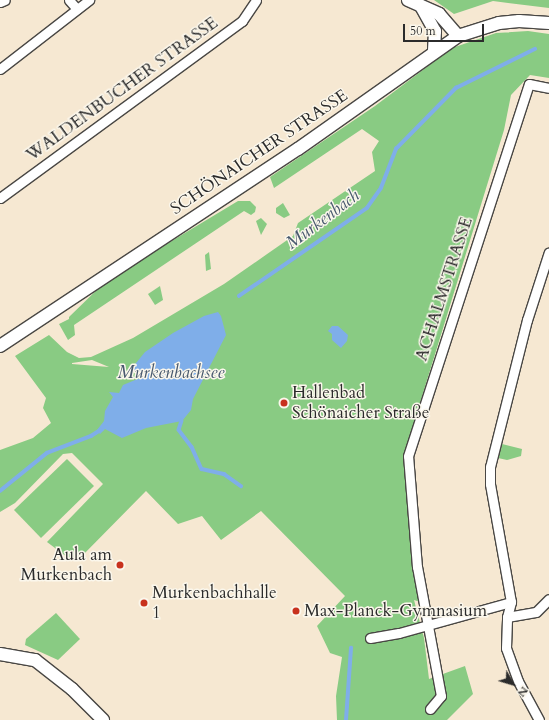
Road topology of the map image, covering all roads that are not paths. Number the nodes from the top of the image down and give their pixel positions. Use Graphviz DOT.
graph roads {
  1 [pos="5,0"];
  2 [pos="69,0"];
  3 [pos="89,0"];
  4 [pos="256,0"];
  5 [pos="408,0"];
  6 [pos="0,2"];
  7 [pos="420,5"];
  8 [pos="77,9"];
  9 [pos="549,23"];
  10 [pos="458,36"];
  11 [pos="434,51"];
  12 [pos="0,69"];
  13 [pos="549,88"];
  14 [pos="0,198"];
  15 [pos="549,252"];
  16 [pos="0,346"];
  17 [pos="549,598"];
  18 [pos="512,602"];
  19 [pos="507,617"];
  20 [pos="428,623"];
  21 [pos="370,638"];
  22 [pos="0,654"];
  23 [pos="430,709"];
  24 [pos="103,720"];
  25 [pos="539,720"];
  1 -- 6 [label="street"];
  2 -- 8 [label="street"];
  3 -- 8 [label="street"];
  4 -- 14 [label="street, WALDENBUCHER STRASSE"];
  5 -- 7 [label="main road"];
  7 -- 10 [label="main road"];
  7 -- 11 [label="main road"];
  8 -- 12 [label="street"];
  9 -- 10 [label="main road, SCHÖNAICHER STRASSE"];
  10 -- 11 [label="main road, SCHÖNAICHER STRASSE"];
  11 -- 16 [label="main road, SCHÖNAICHER STRASSE"];
  13 -- 20 [label="street, ACHALMSTRASSE"];
  15 -- 18 [label="street"];
  17 -- 19 [label="street"];
  18 -- 19 [label="street"];
  18 -- 20 [label="street"];
  19 -- 25 [label="street"];
  20 -- 21 [label="street"];
  20 -- 23 [label="street, ACHALMSTRASSE"];
  22 -- 24 [label="main road"];
}
